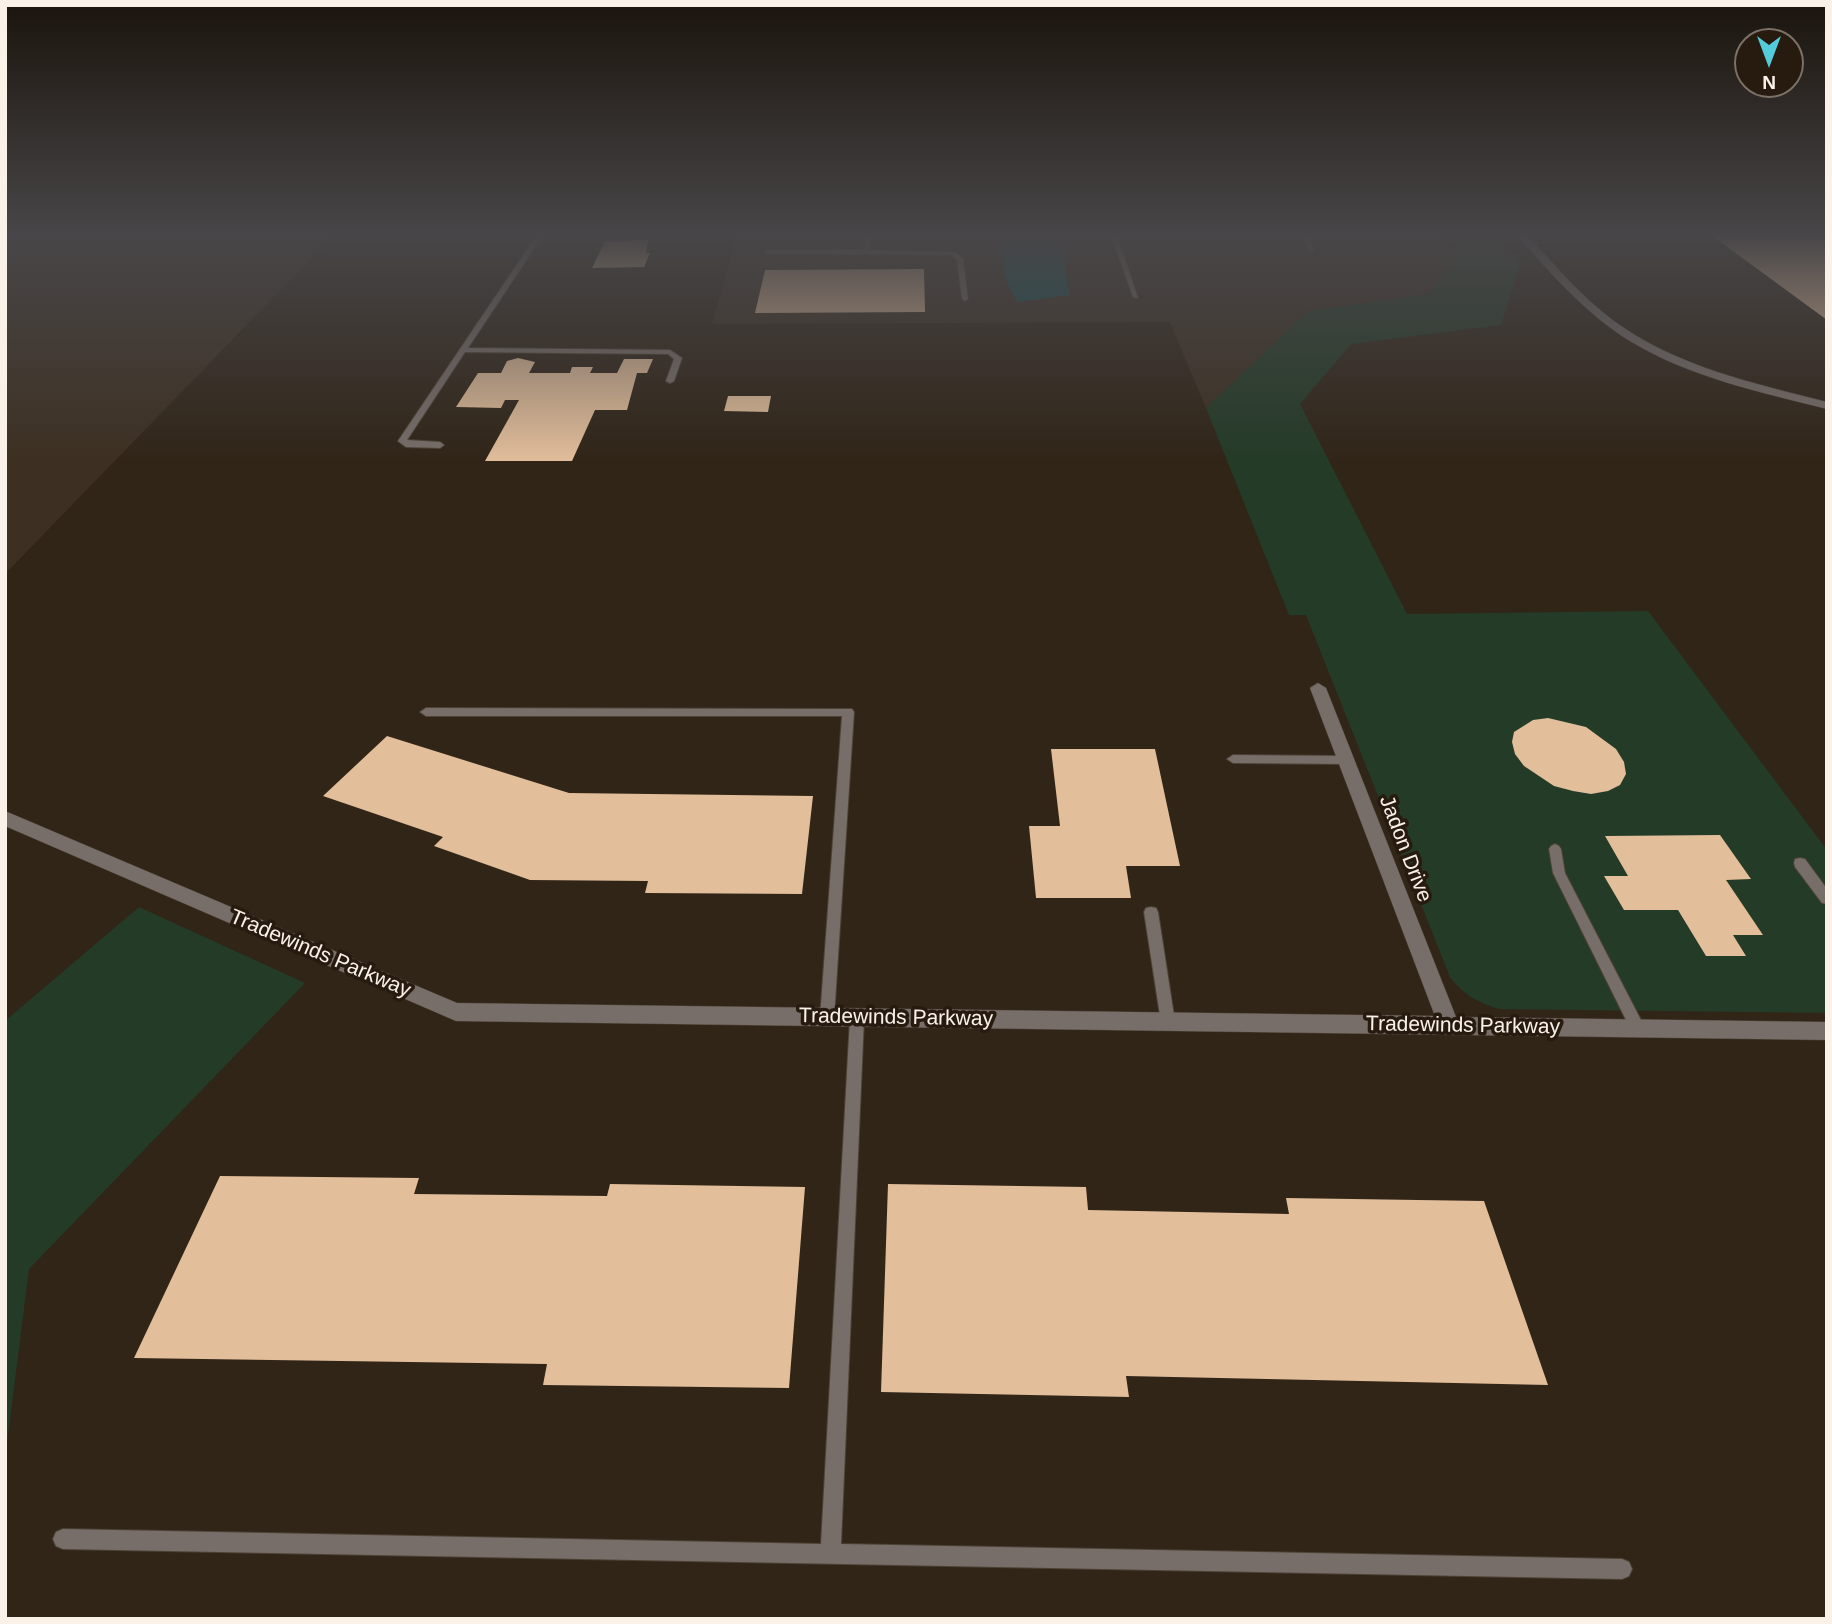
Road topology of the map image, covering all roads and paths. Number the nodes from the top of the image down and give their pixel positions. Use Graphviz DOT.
graph roads {
  1 [pos="490,311"];
  2 [pos="1598,311"];
  3 [pos="464,349"];
  4 [pos="670,381"];
  5 [pos="1827,406"];
  6 [pos="440,445"];
  7 [pos="1318,688"];
  8 [pos="426,712"];
  9 [pos="1233,759"];
  10 [pos="1346,760"];
  11 [pos="5,818"];
  12 [pos="1555,849"];
  13 [pos="1800,863"];
  14 [pos="1827,899"];
  15 [pos="1151,912"];
  16 [pos="827,1018"];
  17 [pos="857,1018"];
  18 [pos="1168,1022"];
  19 [pos="1449,1026"];
  20 [pos="1638,1028"];
  21 [pos="1827,1031"];
  22 [pos="64,1539"];
  23 [pos="831,1553"];
  24 [pos="1622,1569"];
  1 -- 3 [label="lane"];
  2 -- 5 [label="street"];
  3 -- 4 [label="lane"];
  3 -- 6 [label="lane"];
  7 -- 10 [label="street, Jadon Drive"];
  8 -- 16 [label="lane"];
  9 -- 10 [label="lane"];
  10 -- 19 [label="street, Jadon Drive"];
  11 -- 16 [label="street, Tradewinds Parkway"];
  12 -- 20 [label="lane"];
  13 -- 14 [label="lane"];
  15 -- 18 [label="lane"];
  16 -- 17 [label="street, Tradewinds Parkway"];
  17 -- 18 [label="street, Tradewinds Parkway"];
  17 -- 23 [label="lane"];
  18 -- 19 [label="street, Tradewinds Parkway"];
  19 -- 20 [label="street, Tradewinds Parkway"];
  20 -- 21 [label="street, Tradewinds Parkway"];
  22 -- 23 [label="lane"];
  23 -- 24 [label="lane"];
}
